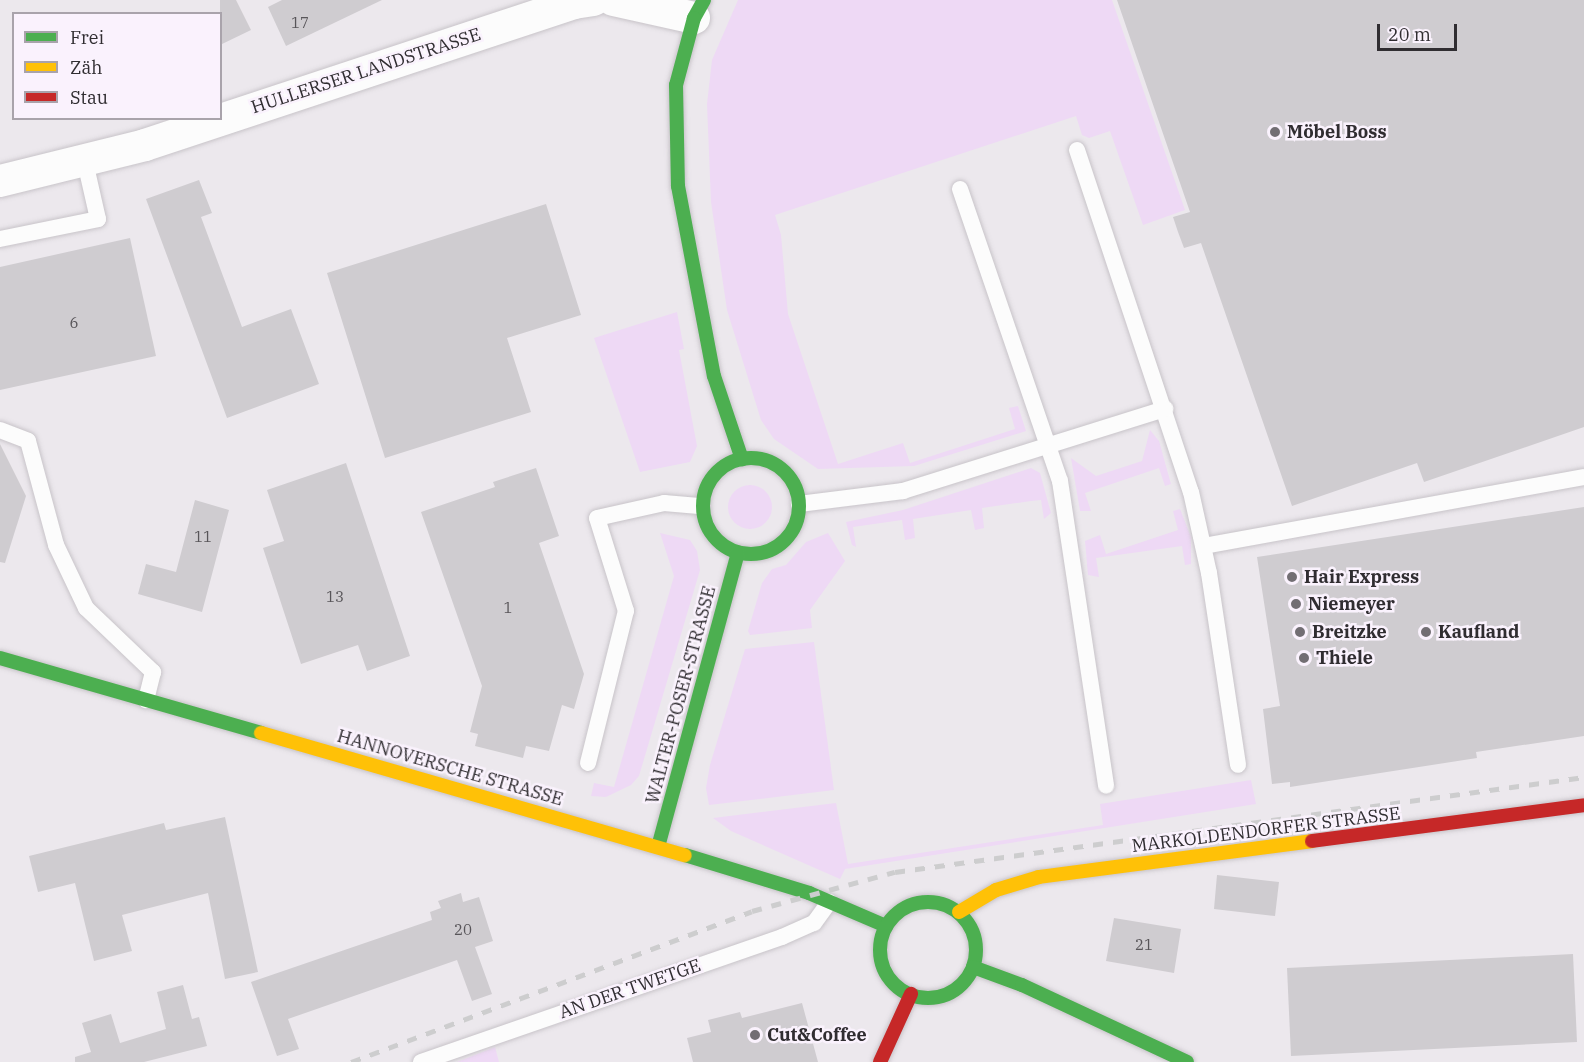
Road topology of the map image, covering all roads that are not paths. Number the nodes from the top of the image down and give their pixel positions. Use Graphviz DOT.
graph roads {
  1 [pos="594,0"];
  2 [pos="613,0"];
  3 [pos="699,9"];
  4 [pos="222,117"];
  5 [pos="214,120"];
  6 [pos="1077,150"];
  7 [pos="85,162"];
  8 [pos="0,181"];
  9 [pos="960,189"];
  10 [pos="0,239"];
  11 [pos="1164,409"];
  12 [pos="0,430"];
  13 [pos="1050,446"];
  14 [pos="742,459"];
  15 [pos="1584,477"];
  16 [pos="799,504"];
  17 [pos="702,506"];
  18 [pos="1204,546"];
  19 [pos="738,553"];
  20 [pos="0,658"];
  21 [pos="146,700"];
  22 [pos="588,763"];
  23 [pos="1238,765"];
  24 [pos="1106,786"];
  25 [pos="1584,805"];
  26 [pos="658,846"];
  27 [pos="829,902"];
  28 [pos="959,912"];
  29 [pos="886,926"];
  30 [pos="973,967"];
  31 [pos="911,994"];
  32 [pos="421,1062"];
  33 [pos="880,1062"];
  34 [pos="1187,1062"];
  1 -- 4 [label="street, HULLERSER LANDSTRASSE"];
  2 -- 3 [label="street"];
  3 -- 14 [label="main road"];
  5 -- 7 [label="street, HULLERSER LANDSTRASSE"];
  6 -- 11 [label="lane"];
  7 -- 8 [label="street, HULLERSER LANDSTRASSE"];
  7 -- 10 [label="lane"];
  9 -- 13 [label="lane"];
  11 -- 13 [label="lane"];
  11 -- 18 [label="lane"];
  12 -- 21 [label="lane"];
  13 -- 16 [label="lane"];
  13 -- 24 [label="lane"];
  14 -- 16 [label="main road"];
  14 -- 17 [label="main road"];
  15 -- 18 [label="lane"];
  16 -- 19 [label="main road"];
  17 -- 19 [label="main road"];
  17 -- 22 [label="lane"];
  18 -- 23 [label="lane"];
  19 -- 26 [label="main road, WALTER-POSER-STRASSE"];
  20 -- 21 [label="main road, HANNOVERSCHE STRASSE"];
  21 -- 26 [label="main road, HANNOVERSCHE STRASSE"];
  25 -- 28 [label="main road, MARKOLDENDORFER STRASSE"];
  26 -- 27 [label="main road, HANNOVERSCHE STRASSE"];
  27 -- 29 [label="main road, HANNOVERSCHE STRASSE"];
  27 -- 32 [label="lane, AN DER TWETGE"];
  28 -- 29 [label="main road"];
  28 -- 30 [label="main road"];
  29 -- 31 [label="main road"];
  30 -- 31 [label="main road"];
  30 -- 34 [label="main road"];
  31 -- 33 [label="main road"];
}
